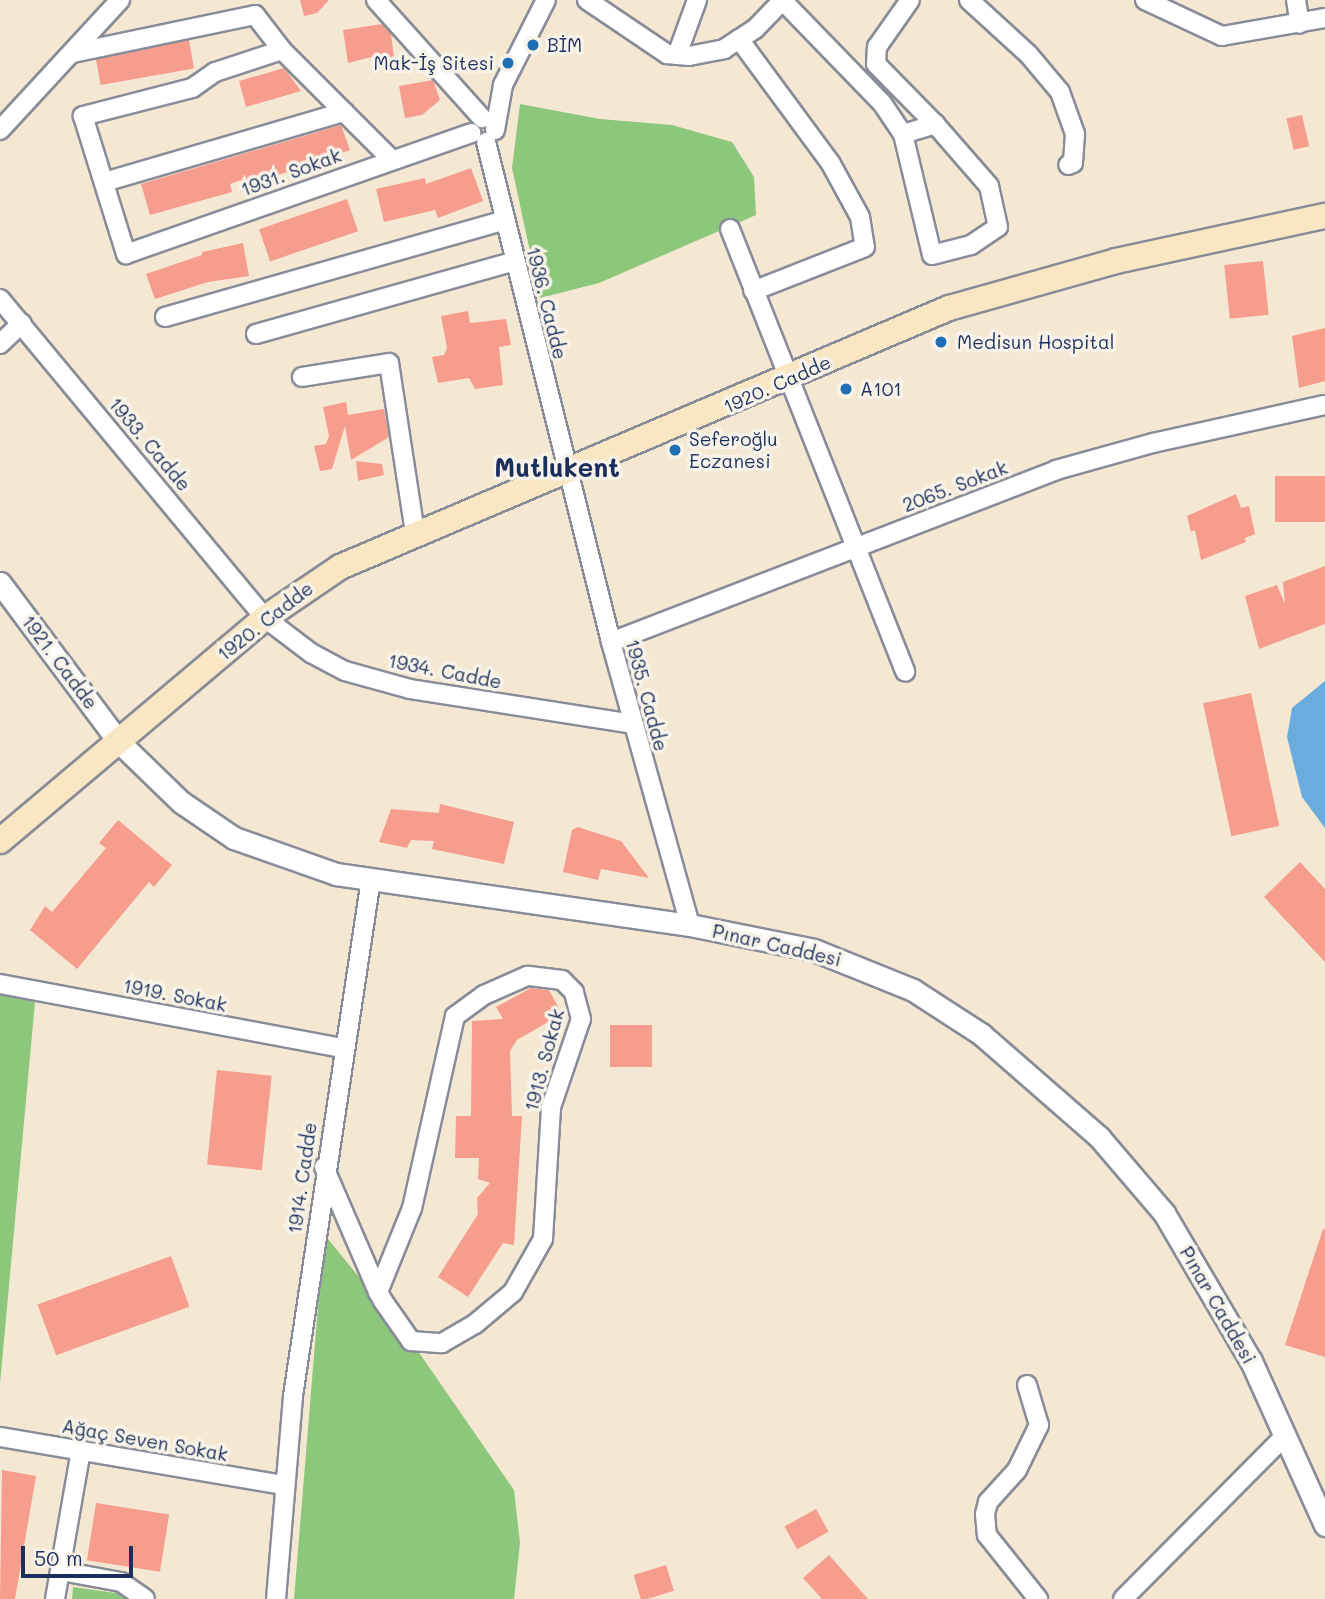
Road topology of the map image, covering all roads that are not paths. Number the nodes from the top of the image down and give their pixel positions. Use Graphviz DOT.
graph roads {
  1 [pos="120,0"];
  2 [pos="376,0"];
  3 [pos="546,0"];
  4 [pos="587,0"];
  5 [pos="697,0"];
  6 [pos="910,0"];
  7 [pos="969,0"];
  8 [pos="1144,0"];
  9 [pos="1296,0"];
  10 [pos="783,1"];
  11 [pos="1325,19"];
  12 [pos="1300,24"];
  13 [pos="738,39"];
  14 [pos="282,50"];
  15 [pos="73,53"];
  16 [pos="677,55"];
  17 [pos="344,112"];
  18 [pos="935,124"];
  19 [pos="0,130"];
  20 [pos="484,131"];
  21 [pos="903,134"];
  22 [pos="391,159"];
  23 [pos="1068,165"];
  24 [pos="104,182"];
  25 [pos="1325,216"];
  26 [pos="505,220"];
  27 [pos="730,229"];
  28 [pos="515,261"];
  29 [pos="753,291"];
  30 [pos="0,299"];
  31 [pos="165,317"];
  32 [pos="22,323"];
  33 [pos="256,334"];
  34 [pos="0,344"];
  35 [pos="302,377"];
  36 [pos="786,380"];
  37 [pos="1325,405"];
  38 [pos="567,474"];
  39 [pos="415,533"];
  40 [pos="855,548"];
  41 [pos="1,587"];
  42 [pos="265,618"];
  43 [pos="611,642"];
  44 [pos="905,672"];
  45 [pos="633,724"];
  46 [pos="118,741"];
  47 [pos="0,841"];
  48 [pos="370,879"];
  49 [pos="690,925"];
  50 [pos="0,984"];
  51 [pos="343,1048"];
  52 [pos="324,1167"];
  53 [pos="378,1292"];
  54 [pos="1027,1385"];
  55 [pos="1286,1435"];
  56 [pos="0,1437"];
  57 [pos="81,1450"];
  58 [pos="284,1485"];
  59 [pos="1325,1525"];
  60 [pos="61,1571"];
  61 [pos="55,1599"];
  62 [pos="145,1599"];
  63 [pos="276,1599"];
  64 [pos="1038,1599"];
  65 [pos="1123,1599"];
  1 -- 15 [label="street"];
  2 -- 20 [label="street"];
  3 -- 20 [label="street, 1936. Cadde"];
  4 -- 16 [label="street"];
  5 -- 16 [label="street"];
  6 -- 18 [label="street"];
  7 -- 23 [label="street"];
  8 -- 12 [label="street"];
  9 -- 12 [label="street"];
  10 -- 13 [label="street"];
  10 -- 21 [label="street"];
  11 -- 12 [label="street"];
  13 -- 16 [label="street"];
  13 -- 29 [label="street"];
  14 -- 15 [label="street"];
  14 -- 17 [label="street"];
  14 -- 24 [label="street"];
  15 -- 19 [label="street"];
  17 -- 22 [label="street"];
  17 -- 24 [label="street"];
  18 -- 21 [label="street"];
  18 -- 21 [label="street"];
  20 -- 22 [label="street, 1931. Sokak"];
  20 -- 26 [label="street, 1936. Cadde"];
  22 -- 24 [label="street, 1931. Sokak"];
  25 -- 36 [label="main road, 1920. Cadde"];
  26 -- 28 [label="street, 1936. Cadde"];
  26 -- 31 [label="street"];
  27 -- 29 [label="street"];
  28 -- 33 [label="street"];
  28 -- 38 [label="street, 1936. Cadde"];
  29 -- 36 [label="street"];
  30 -- 32 [label="street, 1933. Cadde"];
  32 -- 34 [label="street"];
  32 -- 42 [label="street, 1933. Cadde"];
  35 -- 39 [label="street"];
  36 -- 38 [label="main road, 1920. Cadde"];
  36 -- 40 [label="street"];
  37 -- 40 [label="street, 2065. Sokak"];
  38 -- 39 [label="main road, 1920. Cadde"];
  38 -- 43 [label="street, 1935. Cadde"];
  39 -- 42 [label="main road, 1920. Cadde"];
  40 -- 43 [label="street, 2065. Sokak"];
  40 -- 44 [label="street"];
  41 -- 46 [label="street, 1921. Cadde"];
  42 -- 45 [label="street, 1934. Cadde"];
  42 -- 46 [label="main road, 1920. Cadde"];
  43 -- 45 [label="street, 1935. Cadde"];
  45 -- 49 [label="street, 1935. Cadde"];
  46 -- 47 [label="main road, 1920. Cadde"];
  46 -- 48 [label="street, Pınar Caddesi"];
  48 -- 49 [label="street, Pınar Caddesi"];
  48 -- 51 [label="street, 1914. Cadde"];
  49 -- 55 [label="street, Pınar Caddesi"];
  50 -- 51 [label="street, 1919. Sokak"];
  51 -- 52 [label="street, 1914. Cadde"];
  52 -- 53 [label="street, 1913. Sokak"];
  52 -- 58 [label="street, 1914. Cadde"];
  53 -- 53 [label="street, 1913. Sokak"];
  54 -- 64 [label="street"];
  55 -- 59 [label="street, Pınar Caddesi"];
  55 -- 65 [label="street"];
  56 -- 57 [label="street, Ağaç Seven Sokak"];
  57 -- 58 [label="street, Ağaç Seven Sokak"];
  57 -- 60 [label="street"];
  58 -- 63 [label="street, 1914. Cadde"];
  60 -- 61 [label="street"];
  60 -- 62 [label="street"];
}
